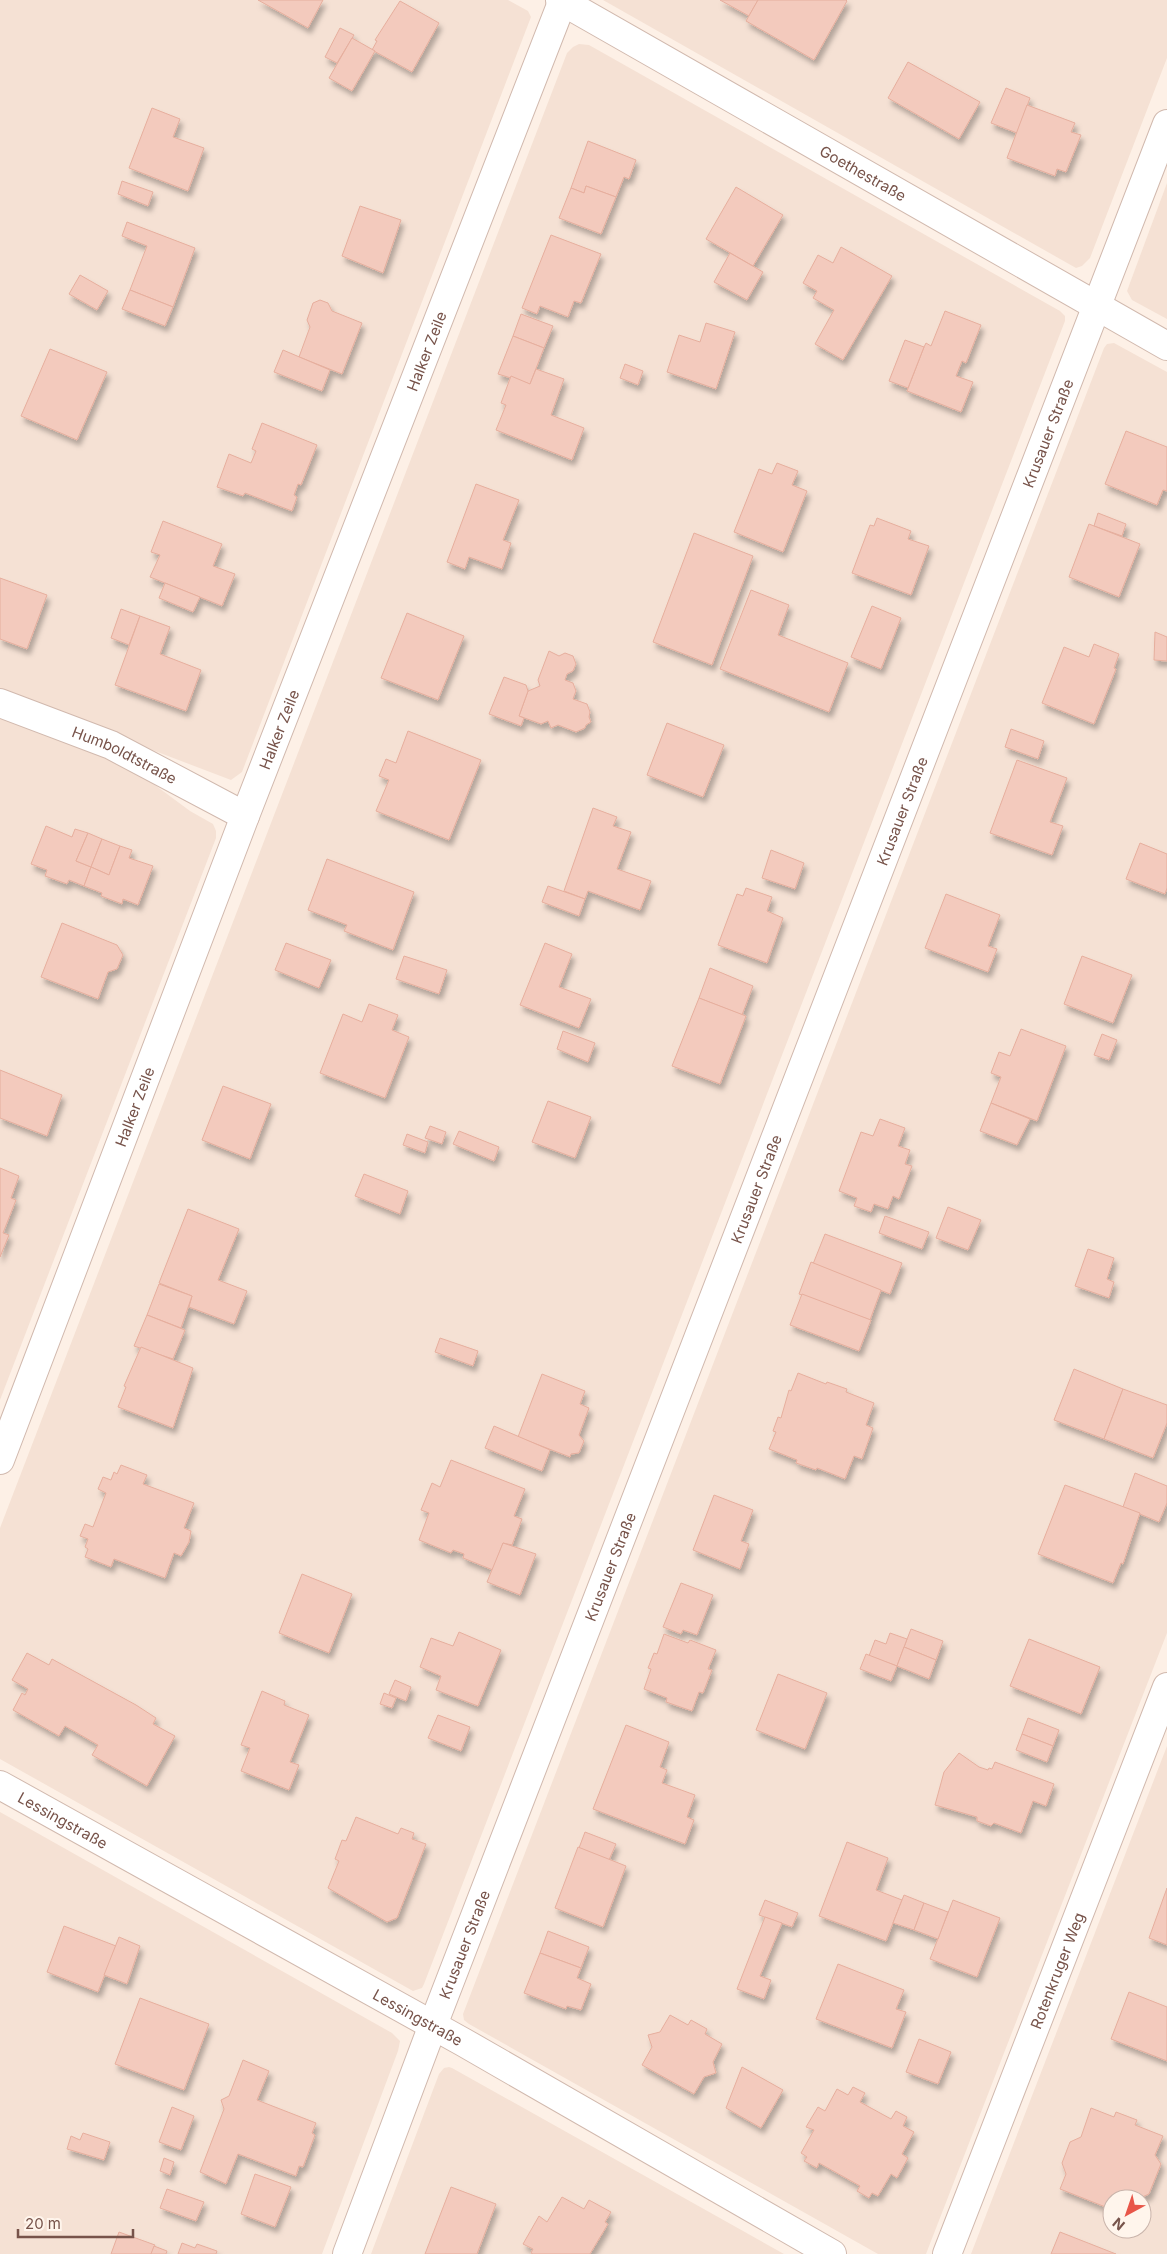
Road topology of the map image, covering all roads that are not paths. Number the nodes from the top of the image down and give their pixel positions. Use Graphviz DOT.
graph roads {
  1 [pos="562,1"];
  2 [pos="1167,124"];
  3 [pos="1096,306"];
  4 [pos="1167,346"];
  5 [pos="0,703"];
  6 [pos="245,816"];
  7 [pos="0,1460"];
  8 [pos="1167,1686"];
  9 [pos="0,1785"];
  10 [pos="433,2025"];
  11 [pos="347,2254"];
  12 [pos="832,2254"];
  13 [pos="946,2254"];
  1 -- 3 [label="street, Goethestraße"];
  1 -- 6 [label="street, Halker Zeile"];
  2 -- 3 [label="street, Krusauer Straße"];
  3 -- 4 [label="street, Goethestraße"];
  3 -- 10 [label="street, Krusauer Straße"];
  5 -- 6 [label="street, Humboldtstraße"];
  6 -- 7 [label="street, Halker Zeile"];
  8 -- 13 [label="street, Rotenkruger Weg"];
  9 -- 10 [label="street, Lessingstraße"];
  10 -- 11 [label="street, Krusauer Straße"];
  10 -- 12 [label="street, Lessingstraße"];
}
